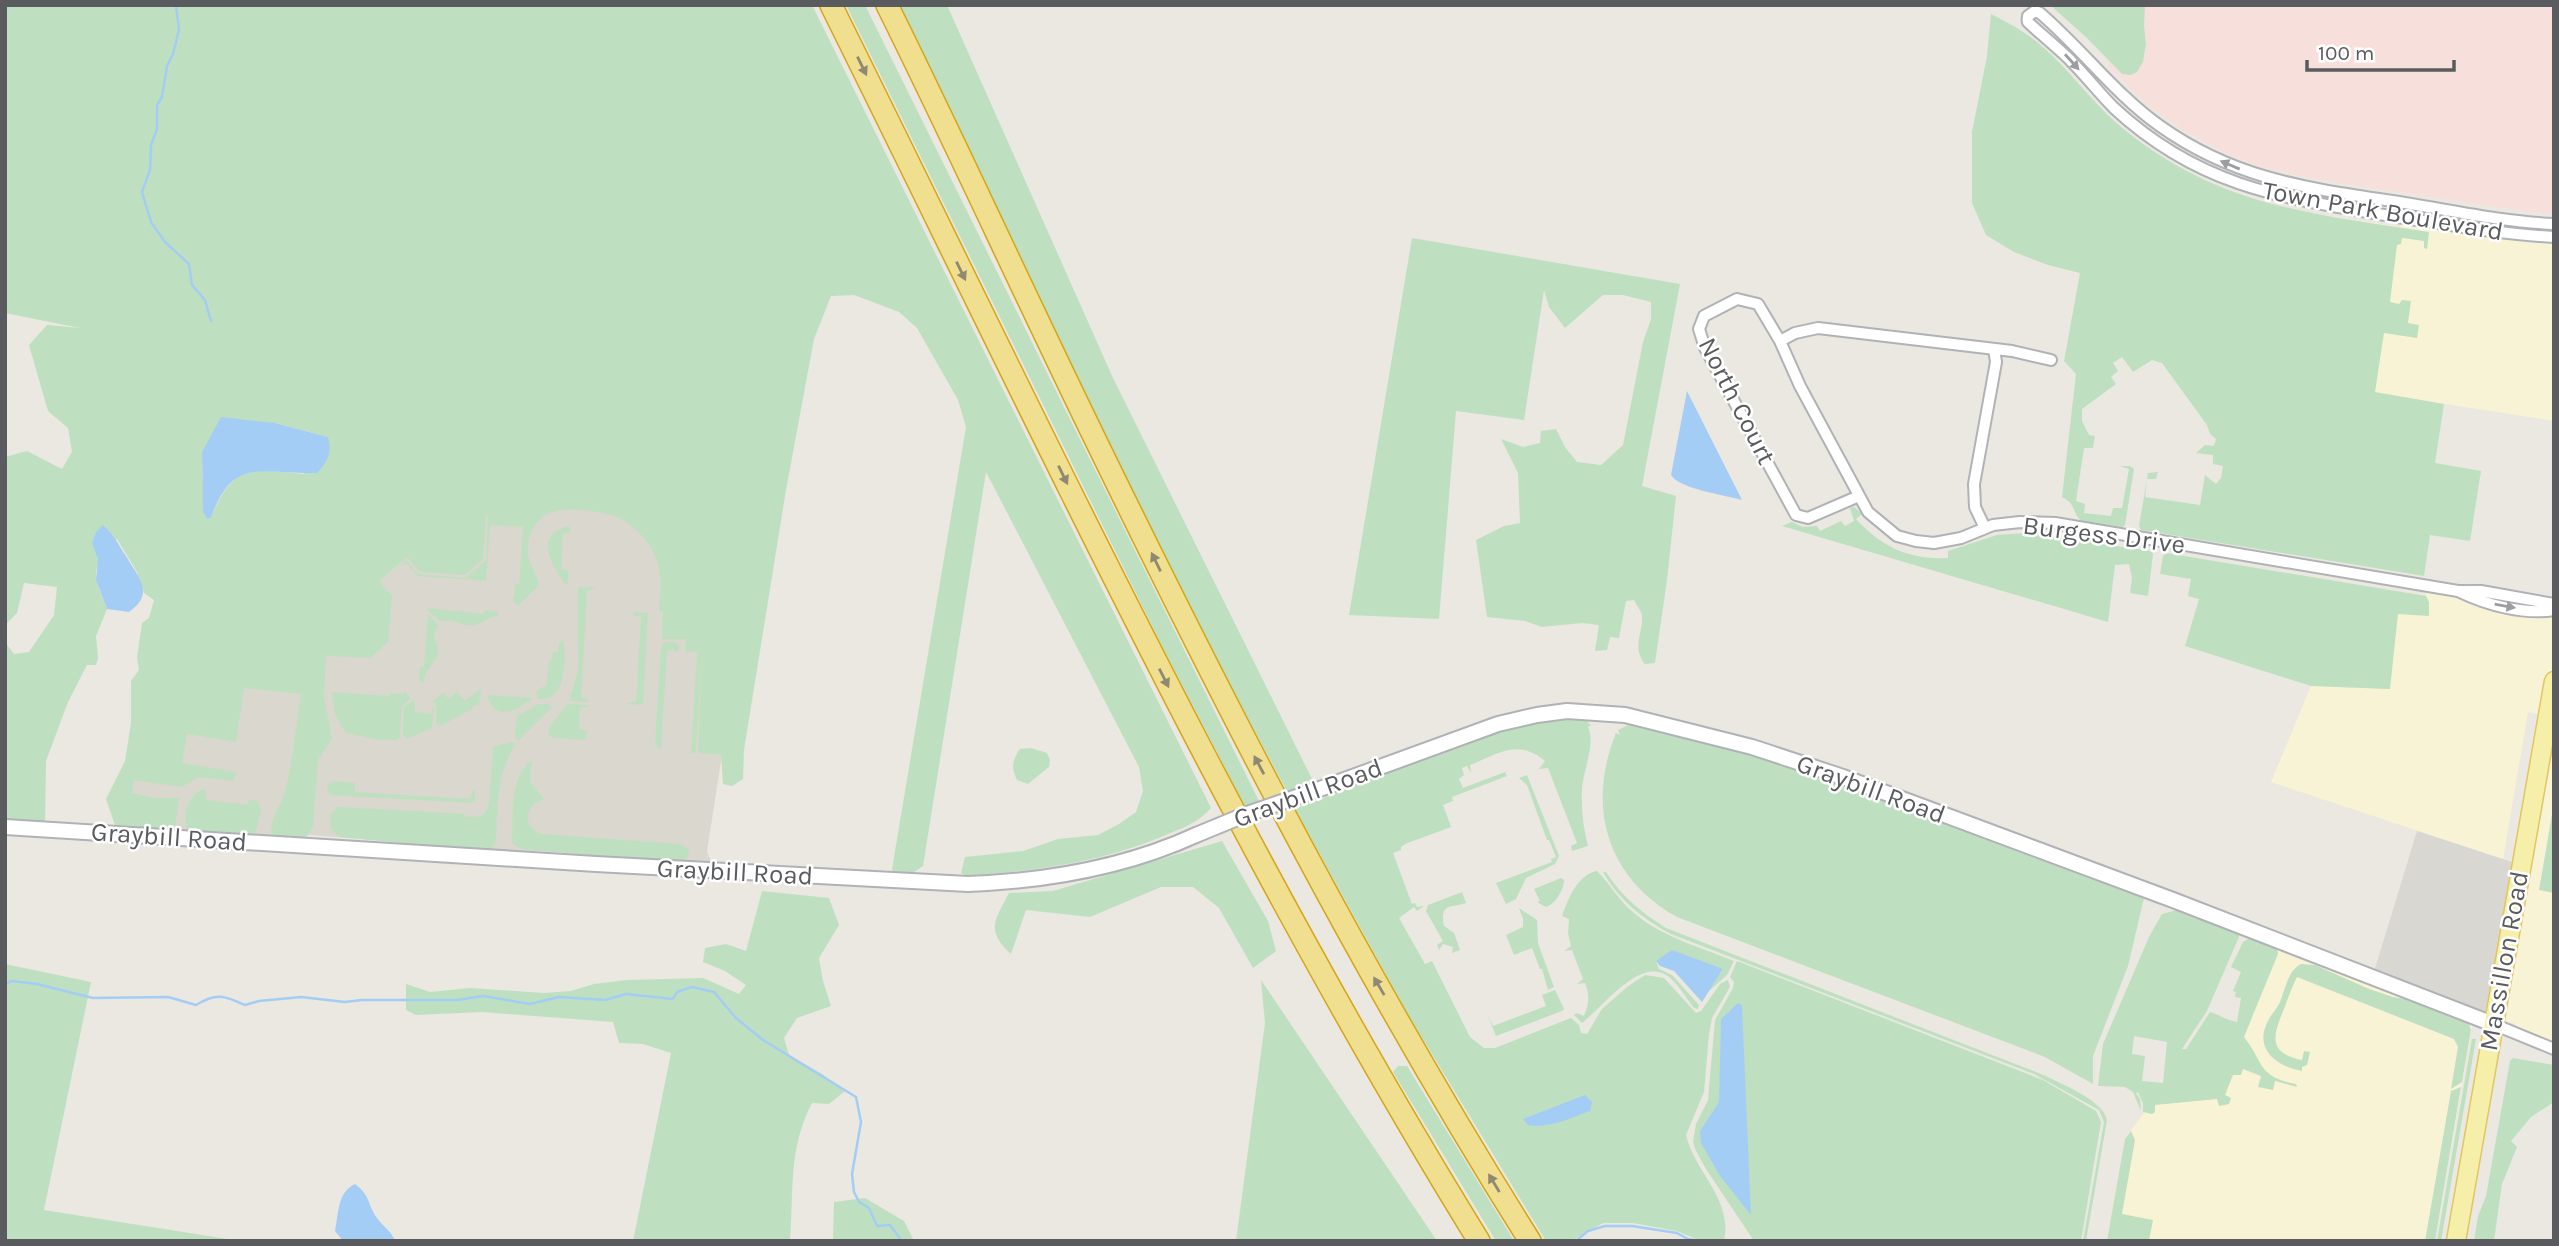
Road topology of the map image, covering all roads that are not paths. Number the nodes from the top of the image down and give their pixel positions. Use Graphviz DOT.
graph roads {
  1 [pos="831,5"];
  2 [pos="887,5"];
  3 [pos="2554,224"];
  4 [pos="2554,237"];
  5 [pos="1780,341"];
  6 [pos="1994,349"];
  7 [pos="2051,360"];
  8 [pos="1859,496"];
  9 [pos="1985,528"];
  10 [pos="2458,591"];
  11 [pos="2554,604"];
  12 [pos="2554,610"];
  13 [pos="2554,681"];
  14 [pos="2552,704"];
  15 [pos="5,827"];
  16 [pos="2493,1024"];
  17 [pos="2554,1049"];
  18 [pos="1479,1241"];
  19 [pos="1530,1241"];
  20 [pos="2456,1241"];
  1 -- 18 [label="highway, one-way"];
  19 -- 2 [label="highway, one-way"];
  3 -- 4 [label="street, Town Park Boulevard, one-way"];
  5 -- 6 [label="street"];
  5 -- 8 [label="street, Burgess Drive"];
  5 -- 8 [label="street, North Court"];
  6 -- 7 [label="street"];
  6 -- 9 [label="street"];
  8 -- 9 [label="street, Burgess Drive"];
  9 -- 10 [label="street, Burgess Drive"];
  10 -- 11 [label="street, Burgess Drive"];
  10 -- 12 [label="street, Burgess Drive, one-way"];
  13 -- 14 [label="main road, Massillon Road"];
  14 -- 16 [label="main road, Massillon Road"];
  15 -- 16 [label="street, Graybill Road, bridge"];
  16 -- 17 [label="street, Graybill Road"];
  16 -- 20 [label="main road, Massillon Road"];
}
